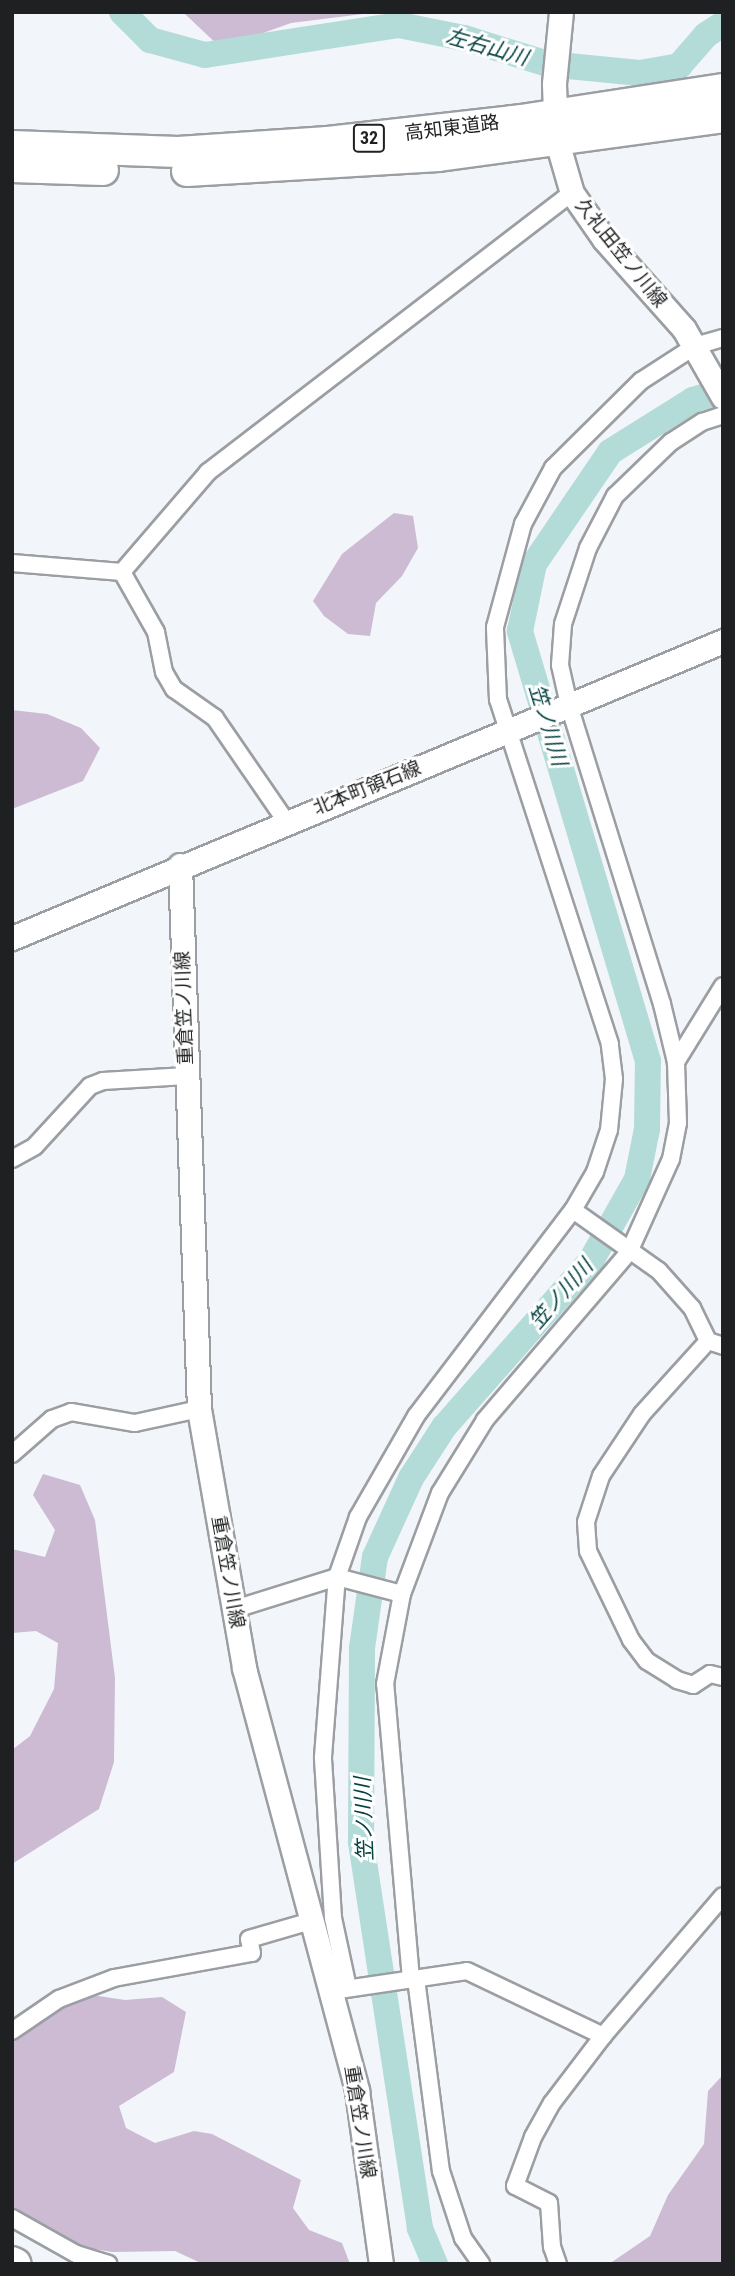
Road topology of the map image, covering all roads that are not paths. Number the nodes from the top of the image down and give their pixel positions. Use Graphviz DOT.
graph roads {
  1 [pos="561,12"];
  2 [pos="723,89"];
  3 [pos="723,117"];
  4 [pos="555,126"];
  5 [pos="12,146"];
  6 [pos="12,167"];
  7 [pos="572,193"];
  8 [pos="723,338"];
  9 [pos="697,349"];
  10 [pos="723,397"];
  11 [pos="723,415"];
  12 [pos="12,564"];
  13 [pos="121,572"];
  14 [pos="723,641"];
  15 [pos="567,706"];
  16 [pos="509,730"];
  17 [pos="285,820"];
  18 [pos="180,865"];
  19 [pos="12,938"];
  20 [pos="723,986"];
  21 [pos="676,1062"];
  22 [pos="186,1076"];
  23 [pos="12,1158"];
  24 [pos="576,1212"];
  25 [pos="624,1248"];
  26 [pos="715,1343"];
  27 [pos="199,1409"];
  28 [pos="12,1454"];
  29 [pos="340,1578"];
  30 [pos="400,1594"];
  31 [pos="235,1609"];
  32 [pos="723,1677"];
  33 [pos="723,1896"];
  34 [pos="311,1921"];
  35 [pos="410,1980"];
  36 [pos="346,1989"];
  37 [pos="12,2031"];
  38 [pos="603,2036"];
  39 [pos="12,2218"];
  40 [pos="108,2264"];
  41 [pos="381,2264"];
  42 [pos="481,2264"];
  43 [pos="558,2264"];
  1 -- 4 [label="main road, 久礼田笠ノ川線"];
  2 -- 4 [label="highway, 高知東道路 / 32"];
  3 -- 4 [label="highway, 高知東道路 / 32"];
  4 -- 5 [label="highway, 高知東道路 / 32"];
  4 -- 6 [label="highway, 高知東道路 / 32"];
  4 -- 7 [label="main road, 久礼田笠ノ川線"];
  7 -- 9 [label="main road, 久礼田笠ノ川線"];
  7 -- 13 [label="street"];
  8 -- 9 [label="street"];
  9 -- 10 [label="main road, 久礼田笠ノ川線"];
  9 -- 16 [label="street"];
  11 -- 15 [label="street"];
  12 -- 13 [label="street"];
  13 -- 17 [label="street"];
  14 -- 15 [label="main road, 北本町領石線"];
  15 -- 16 [label="main road, 北本町領石線"];
  15 -- 21 [label="street"];
  16 -- 17 [label="main road, 北本町領石線"];
  16 -- 24 [label="street"];
  17 -- 18 [label="main road, 北本町領石線"];
  18 -- 19 [label="main road, 北本町領石線"];
  18 -- 22 [label="main road, 重倉笠ノ川線"];
  20 -- 21 [label="street"];
  21 -- 25 [label="street"];
  22 -- 23 [label="street"];
  22 -- 27 [label="main road, 重倉笠ノ川線"];
  24 -- 25 [label="street"];
  24 -- 29 [label="street"];
  25 -- 26 [label="street"];
  25 -- 30 [label="street"];
  26 -- 32 [label="street"];
  27 -- 28 [label="street"];
  27 -- 31 [label="main road, 重倉笠ノ川線"];
  29 -- 30 [label="street"];
  29 -- 31 [label="street"];
  29 -- 36 [label="street"];
  30 -- 35 [label="street"];
  31 -- 34 [label="main road, 重倉笠ノ川線"];
  33 -- 38 [label="street"];
  34 -- 36 [label="main road, 重倉笠ノ川線"];
  34 -- 37 [label="street"];
  35 -- 36 [label="street"];
  35 -- 38 [label="street"];
  35 -- 42 [label="street"];
  36 -- 41 [label="main road, 重倉笠ノ川線"];
  38 -- 43 [label="street"];
  39 -- 40 [label="street"];
}
